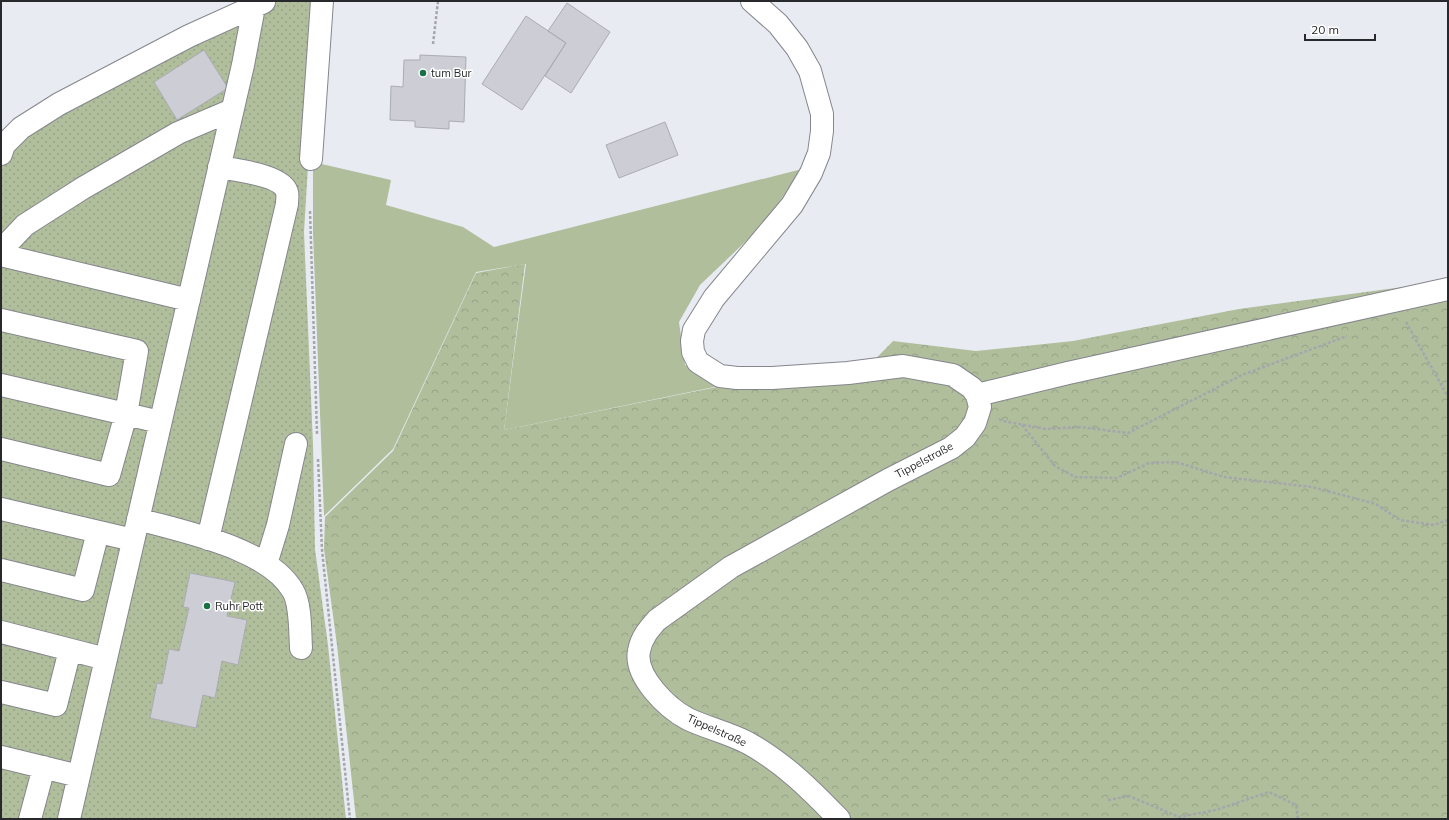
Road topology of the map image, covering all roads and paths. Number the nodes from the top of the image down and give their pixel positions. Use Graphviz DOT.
graph roads {
  1 [pos="322,1"];
  2 [pos="438,1"];
  3 [pos="752,1"];
  4 [pos="260,4"];
  5 [pos="432,44"];
  6 [pos="232,110"];
  7 [pos="1,154"];
  8 [pos="311,159"];
  9 [pos="219,167"];
  10 [pos="310,210"];
  11 [pos="1448,289"];
  12 [pos="188,300"];
  13 [pos="1403,316"];
  14 [pos="1,320"];
  15 [pos="1352,335"];
  16 [pos="1,385"];
  17 [pos="1448,397"];
  18 [pos="978,401"];
  19 [pos="126,414"];
  20 [pos="160,422"];
  21 [pos="1022,425"];
  22 [pos="317,440"];
  23 [pos="296,444"];
  24 [pos="1,449"];
  25 [pos="318,456"];
  26 [pos="1,509"];
  27 [pos="138,519"];
  28 [pos="1448,520"];
  29 [pos="98,532"];
  30 [pos="208,539"];
  31 [pos="133,540"];
  32 [pos="266,564"];
  33 [pos="1,570"];
  34 [pos="1,632"];
  35 [pos="301,648"];
  36 [pos="70,650"];
  37 [pos="106,659"];
  38 [pos="1,692"];
  39 [pos="1,757"];
  40 [pos="44,768"];
  41 [pos="79,776"];
  42 [pos="1108,800"];
  43 [pos="74,818"];
  44 [pos="30,819"];
  45 [pos="350,819"];
  46 [pos="838,819"];
  47 [pos="1298,819"];
  1 -- 8 [label="street"];
  2 -- 5 [label="path"];
  3 -- 18 [label="street"];
  4 -- 6 [label="street"];
  4 -- 7 [label="street"];
  6 -- 9 [label="street"];
  6 -- 12 [label="street"];
  9 -- 12 [label="street"];
  9 -- 30 [label="street"];
  10 -- 22 [label="path"];
  11 -- 18 [label="street"];
  12 -- 20 [label="street"];
  13 -- 17 [label="path"];
  14 -- 19 [label="street"];
  15 -- 21 [label="path"];
  16 -- 19 [label="street"];
  18 -- 21 [label="path"];
  18 -- 46 [label="street, Tippelstraße"];
  19 -- 20 [label="street"];
  19 -- 24 [label="street"];
  20 -- 27 [label="street"];
  21 -- 28 [label="path"];
  23 -- 32 [label="street"];
  25 -- 45 [label="path"];
  26 -- 29 [label="street"];
  27 -- 30 [label="street"];
  27 -- 31 [label="street"];
  29 -- 31 [label="street"];
  29 -- 33 [label="street"];
  30 -- 32 [label="street"];
  31 -- 37 [label="street"];
  32 -- 35 [label="street"];
  34 -- 36 [label="street"];
  36 -- 37 [label="street"];
  36 -- 38 [label="street"];
  37 -- 41 [label="street"];
  39 -- 40 [label="street"];
  40 -- 41 [label="street"];
  40 -- 44 [label="street"];
  41 -- 43 [label="street"];
  42 -- 47 [label="path"];
}
